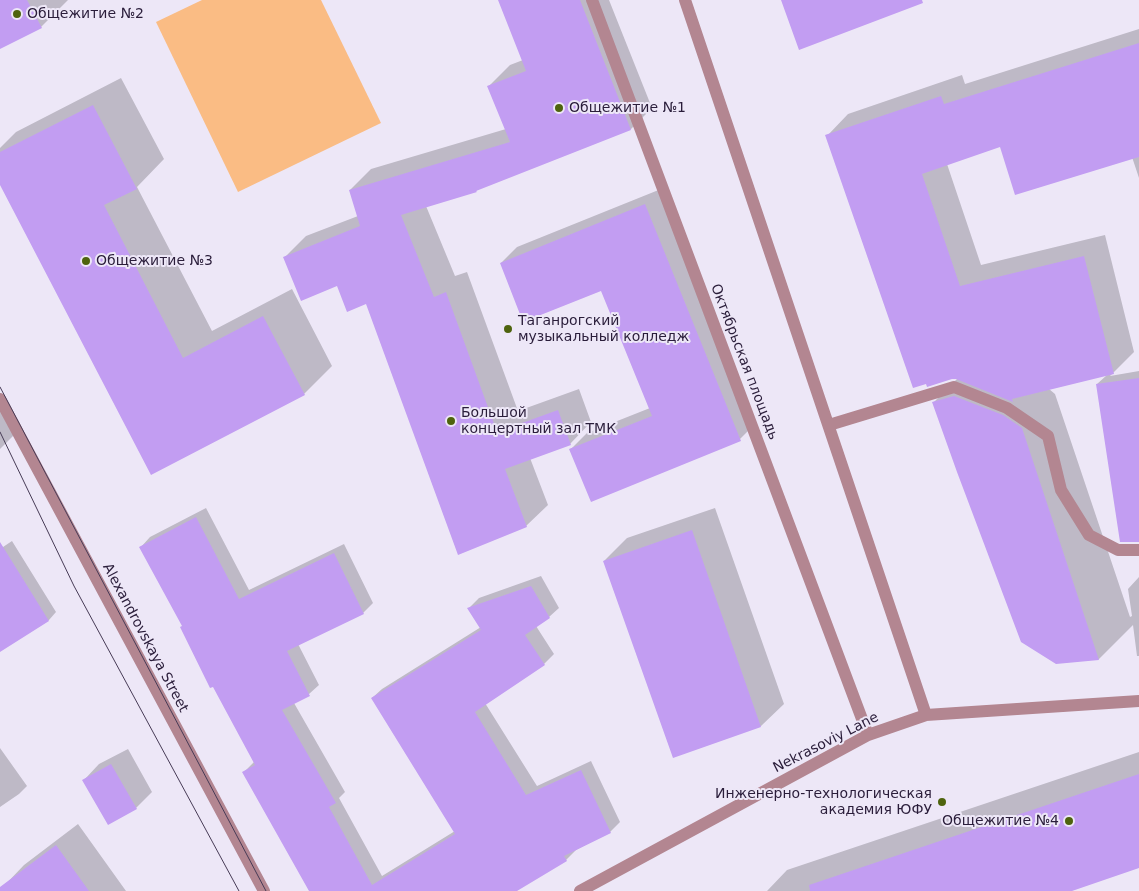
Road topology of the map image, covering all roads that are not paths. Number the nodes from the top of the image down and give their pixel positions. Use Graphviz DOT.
graph roads {
  1 [pos="592,0"];
  2 [pos="685,0"];
  3 [pos="0,399"];
  4 [pos="829,425"];
  5 [pos="1139,550"];
  6 [pos="1139,701"];
  7 [pos="926,715"];
  8 [pos="868,735"];
  9 [pos="264,891"];
  10 [pos="580,891"];
  1 -- 8 [label="street, Октябрьская площадь"];
  2 -- 4 [label="street"];
  3 -- 9 [label="street, Alexandrovskaya Street"];
  4 -- 5 [label="street"];
  4 -- 7 [label="street"];
  6 -- 7 [label="street, Nekrasoviy Lane"];
  7 -- 8 [label="street, Nekrasoviy Lane"];
  8 -- 10 [label="street, Nekrasoviy Lane"];
}
